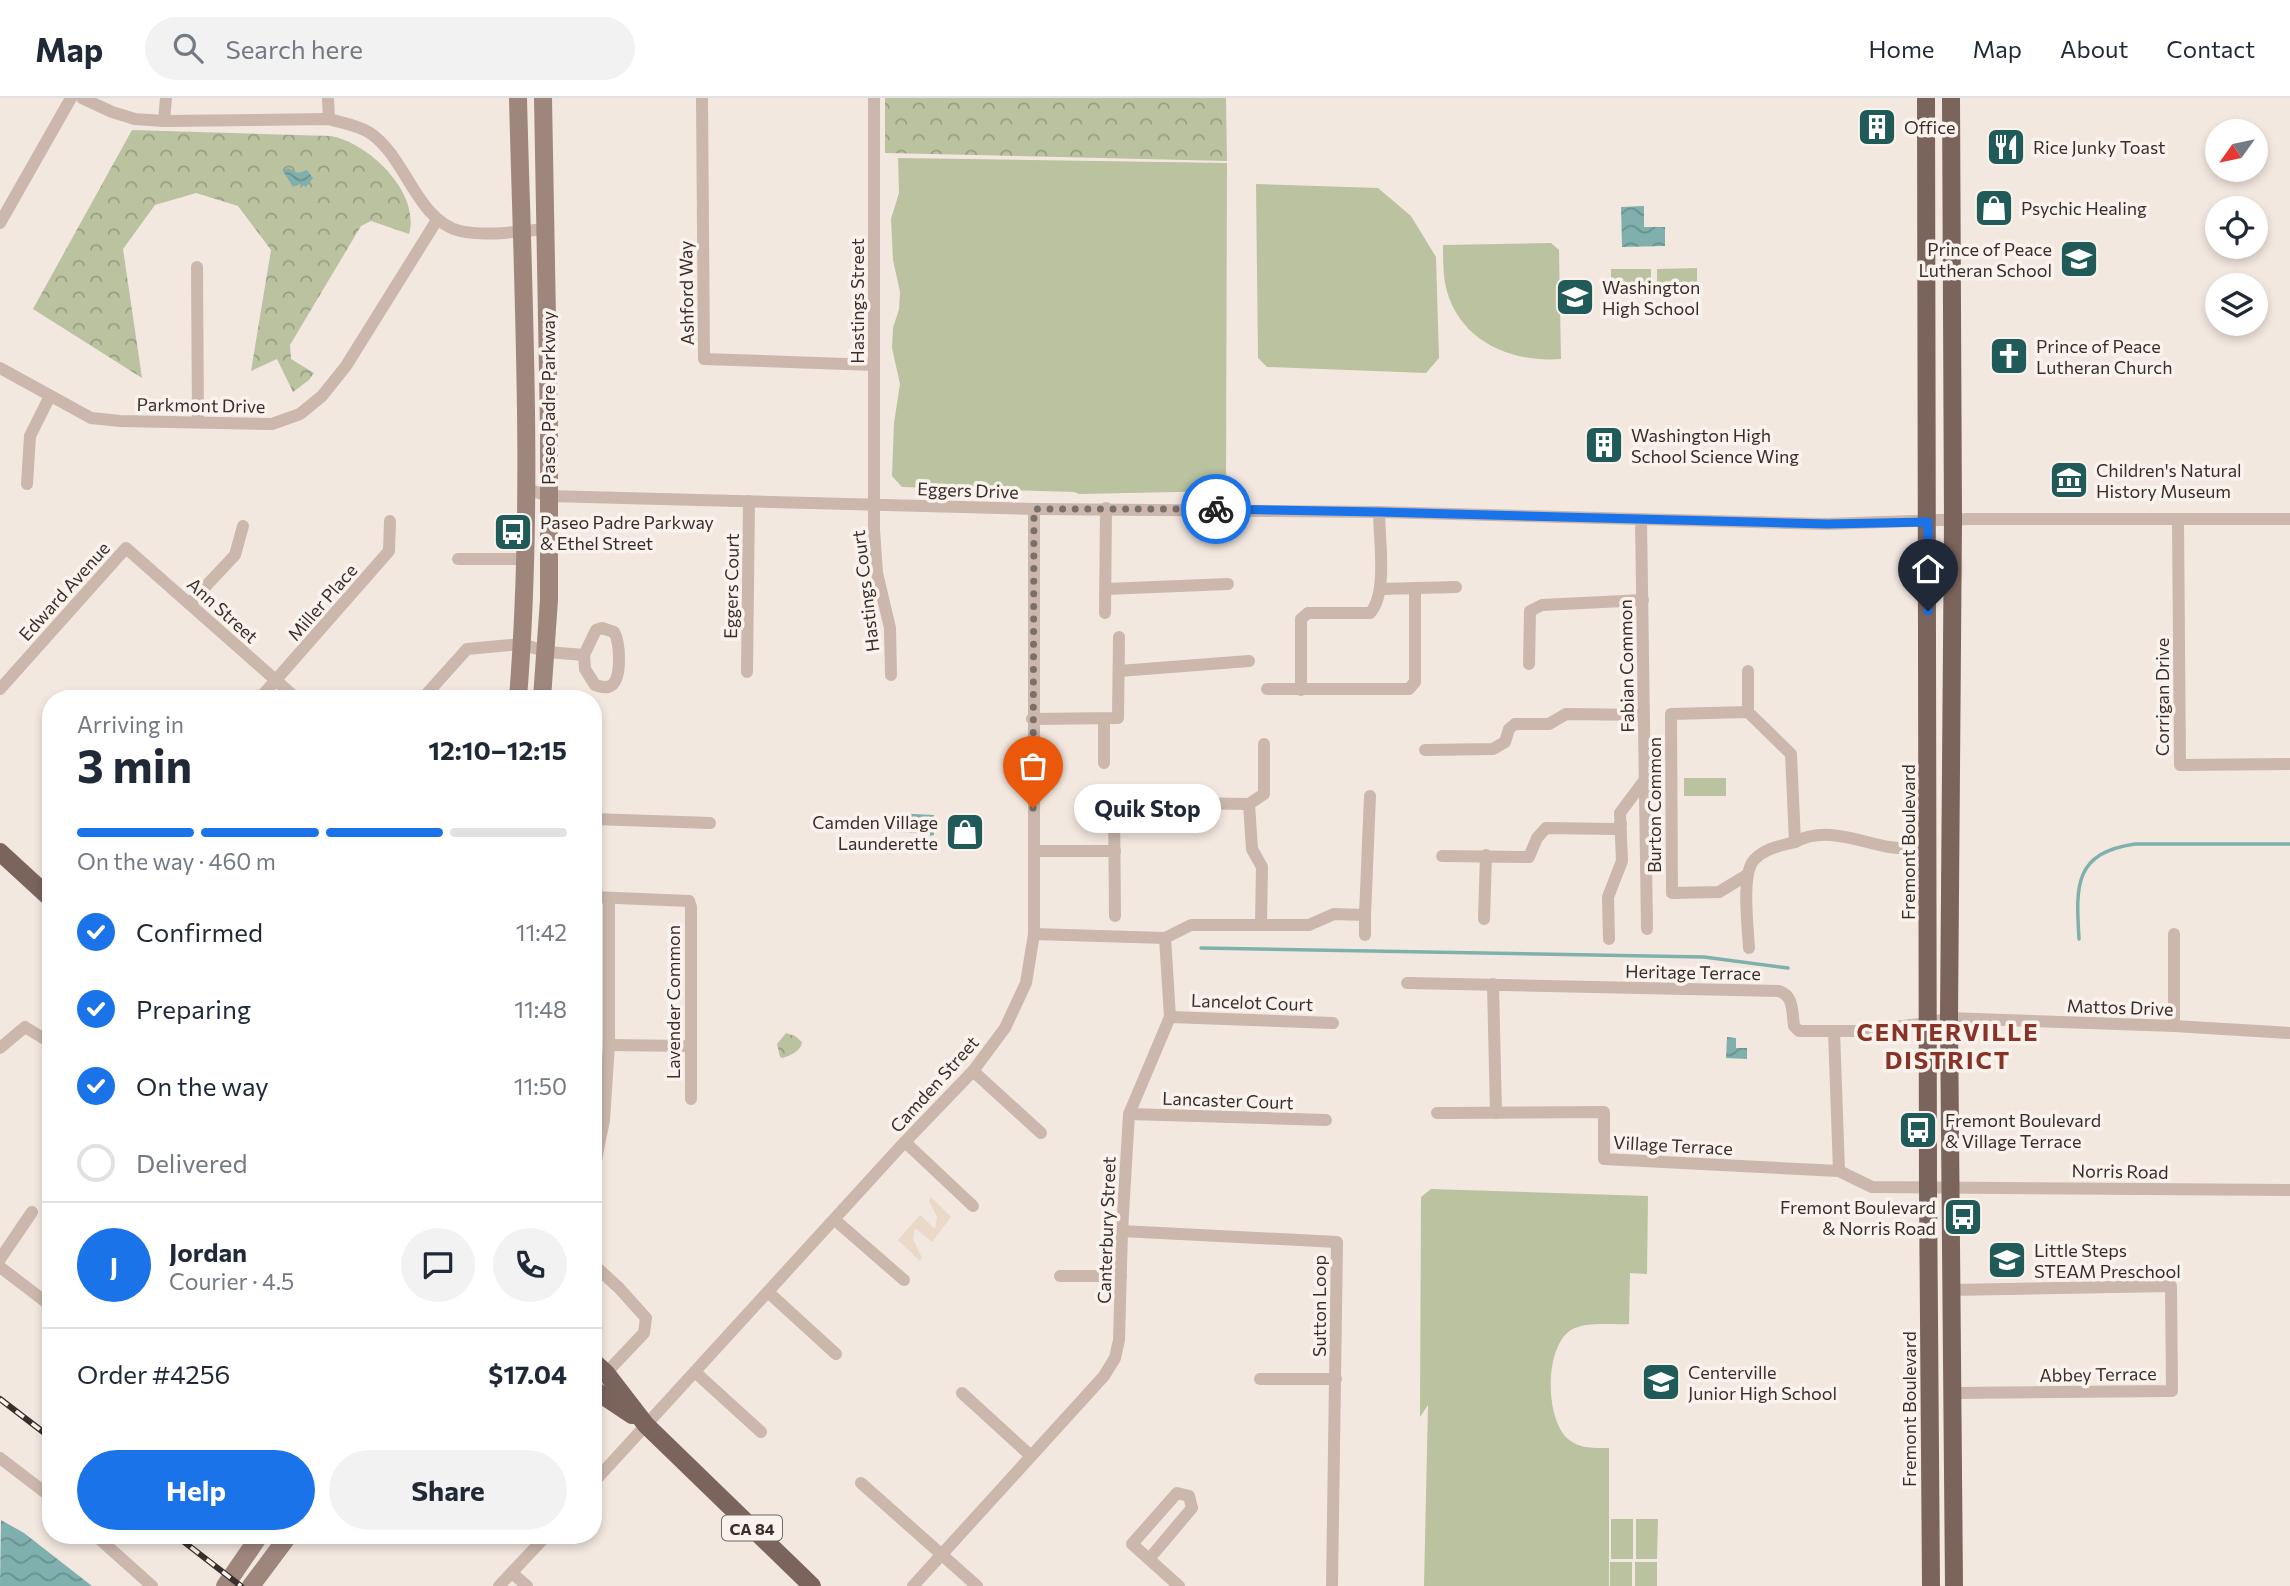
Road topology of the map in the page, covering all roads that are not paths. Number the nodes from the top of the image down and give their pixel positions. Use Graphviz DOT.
graph roads {
  1 [pos="71,98"];
  2 [pos="82,98"];
  3 [pos="166,98"];
  4 [pos="328,98"];
  5 [pos="518,98"];
  6 [pos="543,98"];
  7 [pos="702,98"];
  8 [pos="874,98"];
  9 [pos="1926,98"];
  10 [pos="1951,98"];
  11 [pos="329,119"];
  12 [pos="164,121"];
  13 [pos="2,214"];
  14 [pos="437,220"];
  15 [pos="546,229"];
  16 [pos="522,230"];
  17 [pos="1952,240"];
  18 [pos="1927,241"];
  19 [pos="197,267"];
  20 [pos="874,365"];
  21 [pos="0,368"];
  22 [pos="50,396"];
  23 [pos="198,422"];
  24 [pos="27,484"];
  25 [pos="527,489"];
  26 [pos="548,496"];
  27 [pos="749,501"];
  28 [pos="874,504"];
  29 [pos="1106,508"];
  30 [pos="1034,509"];
  31 [pos="1379,512"];
  32 [pos="2290,519"];
  33 [pos="1641,520"];
  34 [pos="1953,520"];
  35 [pos="2178,520"];
  36 [pos="390,521"];
  37 [pos="1928,522"];
  38 [pos="243,526"];
  39 [pos="127,548"];
  40 [pos="458,559"];
  41 [pos="525,559"];
  42 [pos="1228,584"];
  43 [pos="1456,587"];
  44 [pos="1416,588"];
  45 [pos="1106,589"];
  46 [pos="1380,589"];
  47 [pos="1643,600"];
  48 [pos="190,603"];
  49 [pos="1105,613"];
  50 [pos="1119,637"];
  51 [pos="522,644"];
  52 [pos="547,652"];
  53 [pos="584,655"];
  54 [pos="1249,661"];
  55 [pos="1530,664"];
  56 [pos="1119,671"];
  57 [pos="1748,671"];
  58 [pos="747,673"];
  59 [pos="891,674"];
  60 [pos="276,680"];
  61 [pos="0,689"];
  62 [pos="1267,689"];
  63 [pos="267,690"];
  64 [pos="287,690"];
  65 [pos="431,690"];
  66 [pos="519,690"];
  67 [pos="543,690"];
  68 [pos="1301,690"];
  69 [pos="1748,712"];
  70 [pos="1644,715"];
  71 [pos="1032,719"];
  72 [pos="1104,719"];
  73 [pos="1264,744"];
  74 [pos="1425,750"];
  75 [pos="1104,763"];
  76 [pos="2290,764"];
  77 [pos="1646,778"];
  78 [pos="1370,796"];
  79 [pos="1114,803"];
  80 [pos="1175,803"];
  81 [pos="1249,804"];
  82 [pos="602,819"];
  83 [pos="710,823"];
  84 [pos="1620,824"];
  85 [pos="1795,842"];
  86 [pos="1928,848"];
  87 [pos="1034,851"];
  88 [pos="1115,851"];
  89 [pos="0,852"];
  90 [pos="1486,855"];
  91 [pos="1441,856"];
  92 [pos="1747,875"];
  93 [pos="42,891"];
  94 [pos="602,898"];
  95 [pos="609,898"];
  96 [pos="1365,915"];
  97 [pos="1115,916"];
  98 [pos="1485,919"];
  99 [pos="1261,924"];
  100 [pos="1647,929"];
  101 [pos="1034,934"];
  102 [pos="2174,934"];
  103 [pos="1365,935"];
  104 [pos="1165,938"];
  105 [pos="1609,939"];
  106 [pos="1749,948"];
  107 [pos="1407,983"];
  108 [pos="1493,984"];
  109 [pos="1170,1017"];
  110 [pos="1949,1018"];
  111 [pos="1333,1023"];
  112 [pos="1930,1023"];
  113 [pos="2174,1026"];
  114 [pos="1834,1031"];
  115 [pos="2290,1033"];
  116 [pos="42,1038"];
  117 [pos="609,1045"];
  118 [pos="690,1046"];
  119 [pos="0,1048"];
  120 [pos="973,1071"];
  121 [pos="691,1099"];
  122 [pos="1496,1112"];
  123 [pos="1437,1113"];
  124 [pos="1129,1114"];
  125 [pos="1326,1121"];
  126 [pos="602,1126"];
  127 [pos="1041,1133"];
  128 [pos="905,1142"];
  129 [pos="1839,1171"];
  130 [pos="1928,1187"];
  131 [pos="1950,1187"];
  132 [pos="2290,1190"];
  133 [pos="973,1206"];
  134 [pos="32,1212"];
  135 [pos="835,1220"];
  136 [pos="1122,1231"];
  137 [pos="0,1259"];
  138 [pos="0,1266"];
  139 [pos="602,1272"];
  140 [pos="1060,1276"];
  141 [pos="1121,1276"];
  142 [pos="904,1280"];
  143 [pos="1951,1290"];
  144 [pos="768,1292"];
  145 [pos="42,1299"];
  146 [pos="836,1354"];
  147 [pos="602,1365"];
  148 [pos="602,1370"];
  149 [pos="695,1372"];
  150 [pos="1260,1379"];
  151 [pos="1336,1379"];
  152 [pos="962,1393"];
  153 [pos="1952,1393"];
  154 [pos="602,1395"];
  155 [pos="646,1425"];
  156 [pos="761,1432"];
  157 [pos="1031,1456"];
  158 [pos="0,1458"];
  159 [pos="602,1473"];
  160 [pos="861,1483"];
  161 [pos="42,1490"];
  162 [pos="105,1544"];
  163 [pos="254,1544"];
  164 [pos="282,1544"];
  165 [pos="539,1544"];
  166 [pos="942,1554"];
  167 [pos="1149,1559"];
  168 [pos="512,1573"];
  169 [pos="152,1586"];
  170 [pos="225,1586"];
  171 [pos="250,1586"];
  172 [pos="499,1586"];
  173 [pos="527,1586"];
  174 [pos="812,1586"];
  175 [pos="913,1586"];
  176 [pos="977,1586"];
  177 [pos="1179,1586"];
  178 [pos="1332,1586"];
  179 [pos="1931,1586"];
  180 [pos="1954,1586"];
  1 -- 13 [label="street"];
  2 -- 12 [label="street"];
  3 -- 12 [label="street"];
  4 -- 11 [label="street"];
  5 -- 16 [label="main road, Paseo Padre Parkway"];
  6 -- 15 [label="main road, Paseo Padre Parkway"];
  7 -- 20 [label="street, Ashford Way"];
  8 -- 20 [label="street, Hastings Street"];
  9 -- 18 [label="main road, Fremont Boulevard"];
  10 -- 17 [label="main road"];
  11 -- 12 [label="street"];
  11 -- 14 [label="street"];
  14 -- 16 [label="street"];
  14 -- 23 [label="street, Parkmont Drive"];
  15 -- 16 [label="street"];
  15 -- 26 [label="main road, Paseo Padre Parkway"];
  16 -- 25 [label="main road, Paseo Padre Parkway"];
  17 -- 18 [label="main road"];
  17 -- 34 [label="main road"];
  18 -- 37 [label="main road, Fremont Boulevard"];
  19 -- 23 [label="street"];
  20 -- 28 [label="street, Hastings Street"];
  21 -- 22 [label="street, Parkmont Drive"];
  22 -- 23 [label="street, Parkmont Drive"];
  22 -- 24 [label="street"];
  25 -- 26 [label="street, Eggers Drive"];
  25 -- 41 [label="main road, Paseo Padre Parkway"];
  26 -- 27 [label="street, Eggers Drive"];
  26 -- 52 [label="main road, Paseo Padre Parkway"];
  27 -- 28 [label="street, Eggers Drive"];
  27 -- 58 [label="street, Eggers Court"];
  28 -- 30 [label="street, Eggers Drive"];
  28 -- 59 [label="street, Hastings Court"];
  29 -- 30 [label="street, Eggers Drive"];
  29 -- 31 [label="street, Eggers Drive"];
  29 -- 45 [label="street"];
  30 -- 71 [label="street, Camden Street"];
  31 -- 33 [label="street, Eggers Drive"];
  31 -- 46 [label="street"];
  32 -- 35 [label="street, Eggers Drive"];
  33 -- 37 [label="street, Eggers Drive"];
  33 -- 47 [label="street, Fabian Common"];
  34 -- 35 [label="street, Eggers Drive"];
  34 -- 37 [label="street, Eggers Drive"];
  34 -- 110 [label="main road"];
  35 -- 76 [label="street, Corrigan Drive"];
  36 -- 60 [label="street, Miller Place"];
  37 -- 86 [label="main road, Fremont Boulevard"];
  38 -- 48 [label="street"];
  39 -- 48 [label="street, Ann Street"];
  39 -- 61 [label="street, Edward Avenue"];
  40 -- 41 [label="street"];
  41 -- 51 [label="main road, Paseo Padre Parkway"];
  42 -- 45 [label="street"];
  43 -- 44 [label="street"];
  44 -- 46 [label="street"];
  44 -- 68 [label="street"];
  45 -- 49 [label="street"];
  46 -- 68 [label="street"];
  47 -- 55 [label="street"];
  47 -- 70 [label="street, Fabian Common"];
  48 -- 60 [label="street, Ann Street"];
  50 -- 56 [label="street"];
  51 -- 52 [label="street"];
  51 -- 65 [label="street"];
  51 -- 66 [label="main road, Paseo Padre Parkway"];
  52 -- 53 [label="street"];
  52 -- 67 [label="main road, Paseo Padre Parkway"];
  53 -- 53 [label="street"];
  54 -- 56 [label="street"];
  56 -- 72 [label="street"];
  57 -- 69 [label="street"];
  60 -- 63 [label="street, Miller Place"];
  60 -- 64 [label="street, Ann Street"];
  62 -- 68 [label="street"];
  69 -- 85 [label="street"];
  69 -- 92 [label="street, Burton Common"];
  70 -- 74 [label="street"];
  70 -- 77 [label="street, Fabian Common"];
  71 -- 72 [label="street"];
  71 -- 87 [label="street, Camden Street"];
  72 -- 75 [label="street"];
  73 -- 81 [label="street"];
  77 -- 84 [label="street"];
  77 -- 100 [label="street, Fabian Common"];
  78 -- 96 [label="street"];
  79 -- 88 [label="street"];
  80 -- 81 [label="street"];
  81 -- 99 [label="street"];
  82 -- 83 [label="street"];
  84 -- 90 [label="street"];
  84 -- 105 [label="street"];
  85 -- 86 [label="street, Burton Common"];
  85 -- 92 [label="street, Burton Common"];
  86 -- 112 [label="main road, Fremont Boulevard"];
  87 -- 88 [label="street"];
  87 -- 101 [label="street, Camden Street"];
  88 -- 97 [label="street"];
  89 -- 93 [label="main road"];
  90 -- 91 [label="street"];
  90 -- 98 [label="street"];
  92 -- 106 [label="street"];
  94 -- 95 [label="street"];
  95 -- 117 [label="street"];
  95 -- 118 [label="street, Lavender Common"];
  96 -- 99 [label="street"];
  96 -- 103 [label="street"];
  99 -- 104 [label="street"];
  101 -- 104 [label="street"];
  101 -- 120 [label="street, Camden Street"];
  102 -- 113 [label="street"];
  104 -- 109 [label="street, Canterbury Street"];
  107 -- 108 [label="street, Heritage Terrace"];
  108 -- 114 [label="street, Heritage Terrace"];
  108 -- 122 [label="street"];
  109 -- 111 [label="street, Lancelot Court"];
  109 -- 124 [label="street, Canterbury Street"];
  110 -- 112 [label="street, Heritage Terrace"];
  110 -- 113 [label="street, Mattos Drive"];
  110 -- 131 [label="main road"];
  112 -- 114 [label="street, Heritage Terrace"];
  112 -- 130 [label="main road, Fremont Boulevard"];
  113 -- 115 [label="street, Mattos Drive"];
  114 -- 129 [label="street"];
  116 -- 119 [label="street"];
  117 -- 118 [label="street"];
  117 -- 126 [label="street"];
  118 -- 121 [label="street, Lavender Common"];
  120 -- 127 [label="street"];
  120 -- 128 [label="street, Camden Street"];
  122 -- 123 [label="street, Village Terrace"];
  122 -- 129 [label="street, Village Terrace"];
  124 -- 125 [label="street, Lancaster Court"];
  124 -- 136 [label="street, Canterbury Street"];
  128 -- 133 [label="street"];
  128 -- 135 [label="street, Camden Street"];
  129 -- 130 [label="street, Village Terrace"];
  130 -- 131 [label="street, Village Terrace"];
  130 -- 179 [label="main road, Fremont Boulevard"];
  131 -- 132 [label="street, Norris Road"];
  131 -- 143 [label="main road"];
  134 -- 137 [label="street"];
  135 -- 142 [label="street"];
  135 -- 144 [label="street, Camden Street"];
  136 -- 141 [label="street, Canterbury Street"];
  136 -- 151 [label="street, Sutton Loop"];
  138 -- 145 [label="street"];
  139 -- 147 [label="street"];
  140 -- 141 [label="street"];
  141 -- 157 [label="street, Canterbury Street"];
  143 -- 153 [label="main road"];
  143 -- 153 [label="street, Abbey Terrace"];
  144 -- 146 [label="street"];
  144 -- 149 [label="street, Camden Street"];
  148 -- 155 [label="main road, CA 84"];
  149 -- 155 [label="street, Camden Street"];
  149 -- 156 [label="street"];
  150 -- 151 [label="street"];
  151 -- 178 [label="street, Sutton Loop"];
  152 -- 157 [label="street"];
  153 -- 180 [label="main road"];
  154 -- 155 [label="main road, CA 84"];
  155 -- 159 [label="street, Camden Street"];
  155 -- 174 [label="main road, CA 84"];
  157 -- 166 [label="street, Canterbury Street"];
  158 -- 161 [label="street"];
  160 -- 166 [label="street"];
  162 -- 169 [label="street"];
  163 -- 170 [label="main road"];
  164 -- 171 [label="main road"];
  165 -- 168 [label="street"];
  166 -- 175 [label="street, Canterbury Street"];
  166 -- 176 [label="street"];
  167 -- 167 [label="street"];
  167 -- 177 [label="street"];
  168 -- 172 [label="street"];
  168 -- 173 [label="street"];
}
